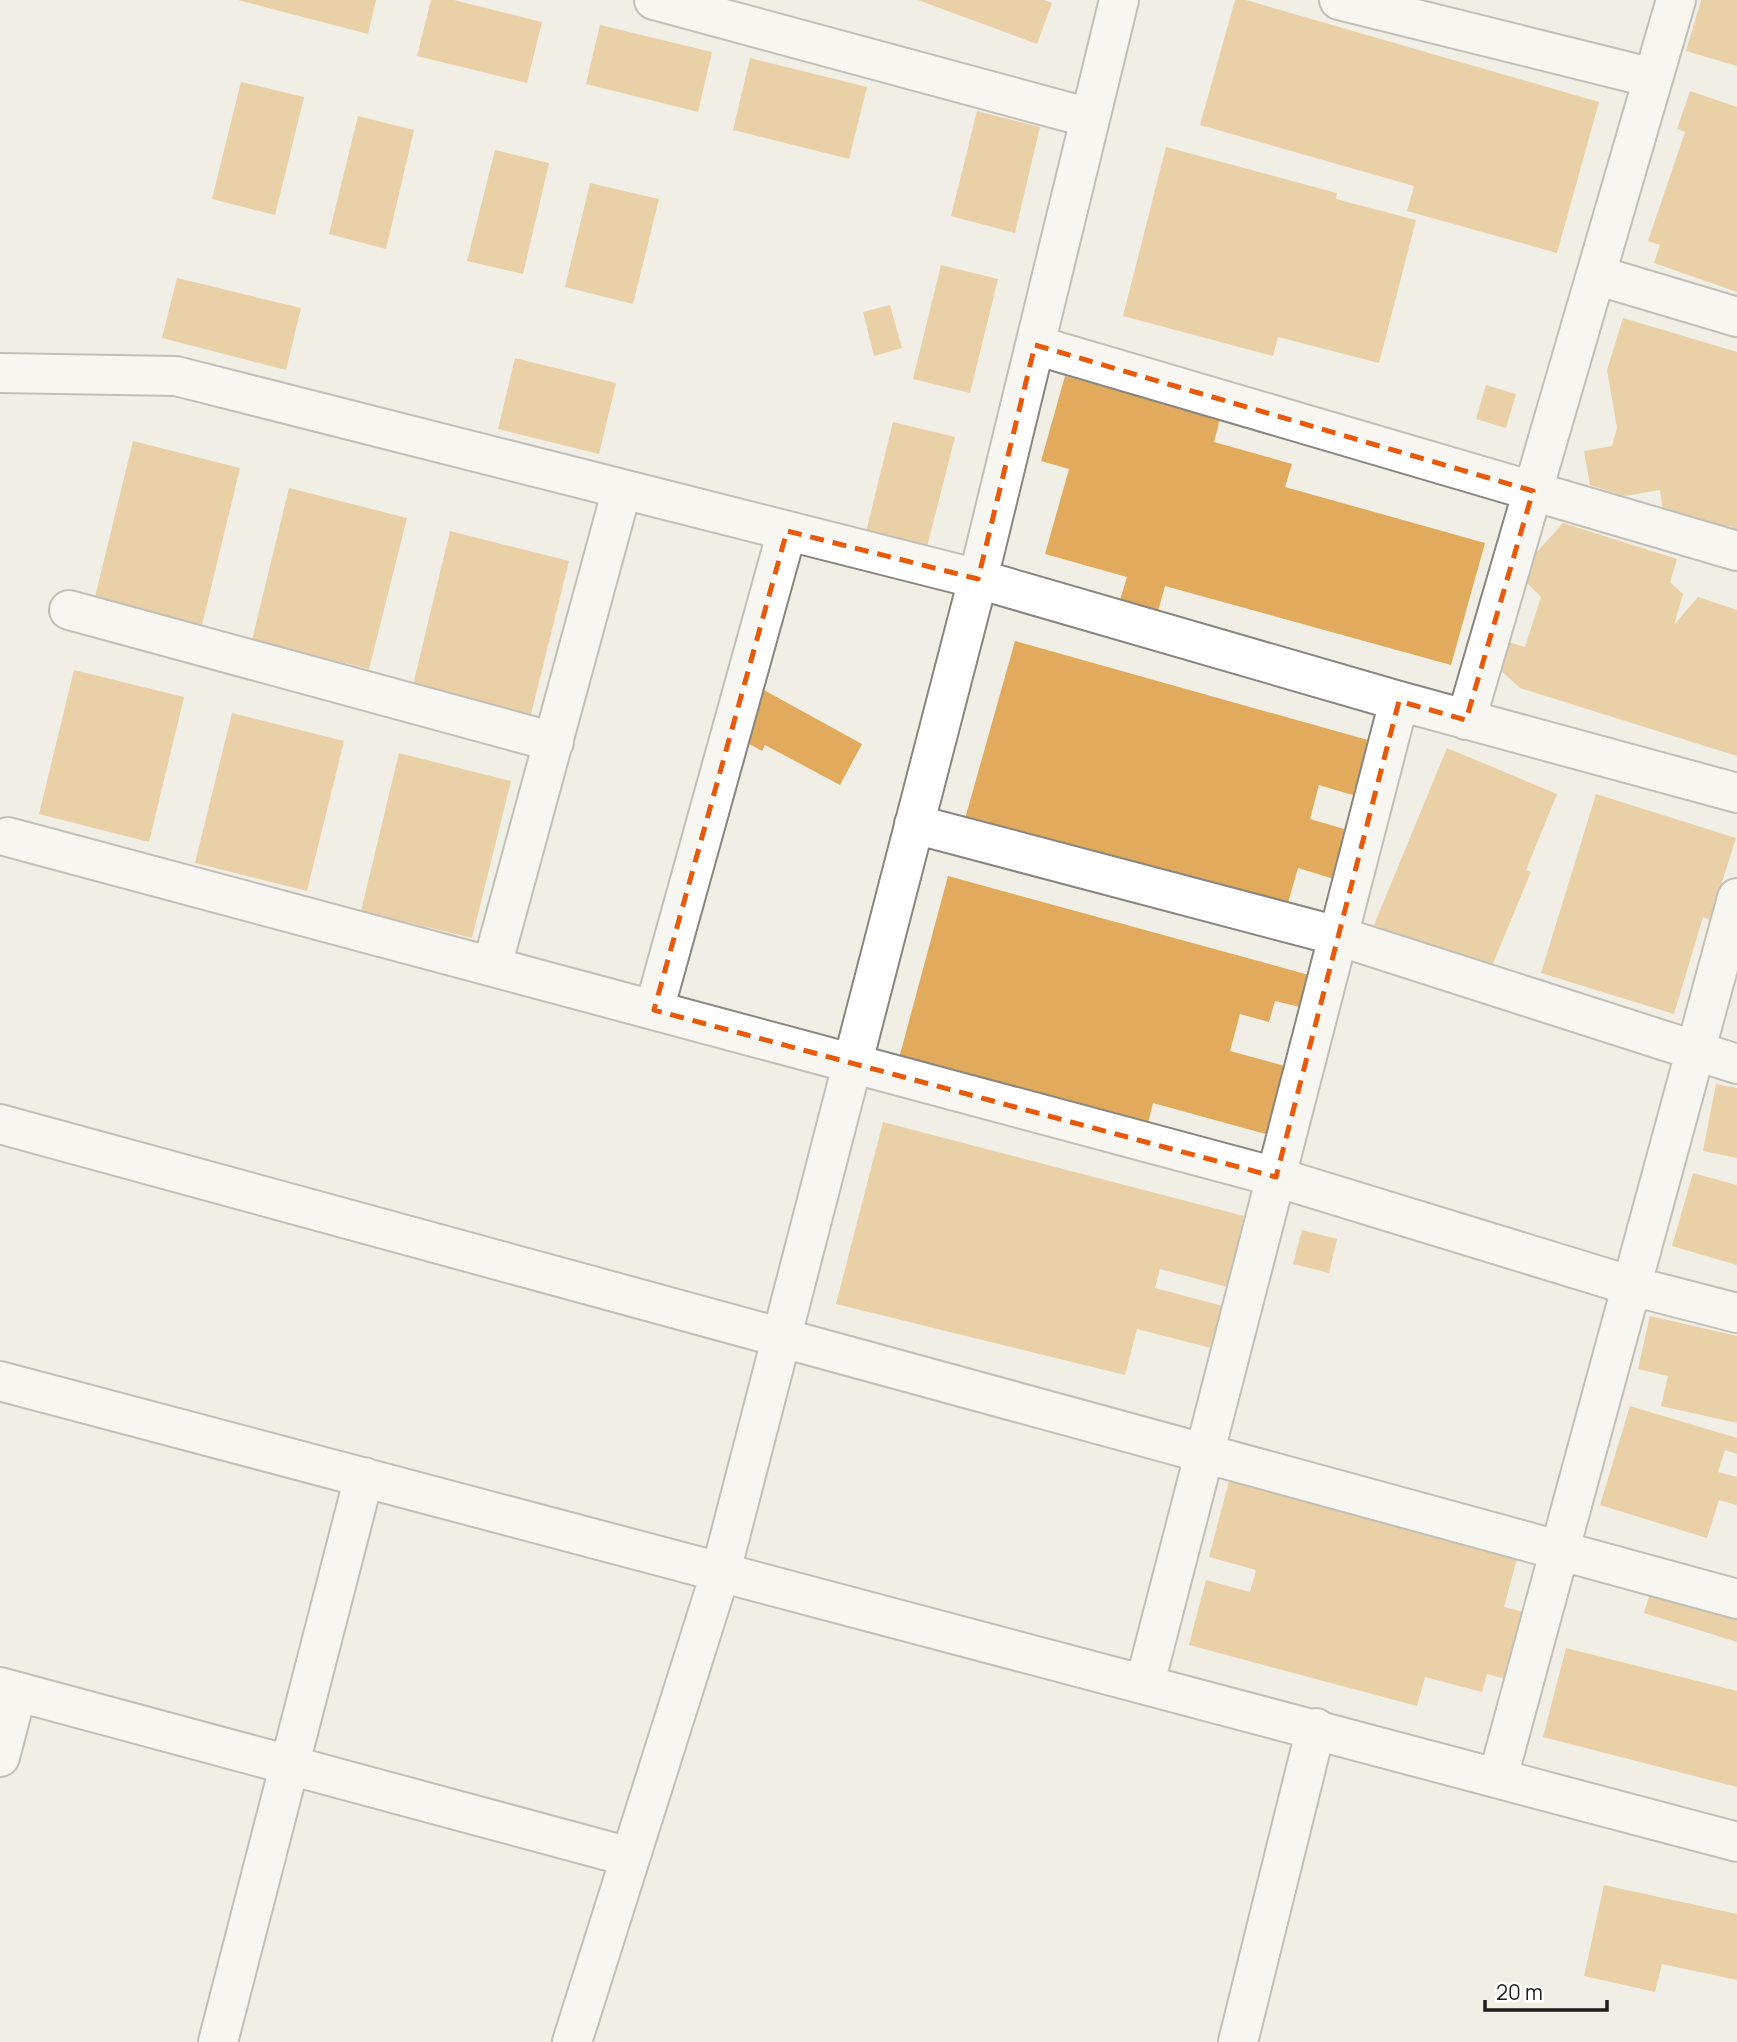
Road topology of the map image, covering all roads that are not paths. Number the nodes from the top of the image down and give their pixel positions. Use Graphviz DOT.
graph roads {
  1 [pos="655,0"];
  2 [pos="1119,0"];
  3 [pos="1339,0"];
  4 [pos="1676,0"];
  5 [pos="1653,78"];
  6 [pos="1090,118"];
  7 [pos="1596,275"];
  8 [pos="1737,317"];
  9 [pos="1035,345"];
  10 [pos="0,373"];
  11 [pos="622,489"];
  12 [pos="1533,491"];
  13 [pos="787,531"];
  14 [pos="1737,551"];
  15 [pos="978,579"];
  16 [pos="69,610"];
  17 [pos="1399,701"];
  18 [pos="1466,720"];
  19 [pos="554,742"];
  20 [pos="1737,793"];
  21 [pos="915,824"];
  22 [pos="8,836"];
  23 [pos="1737,898"];
  24 [pos="1338,936"];
  25 [pos="492,966"];
  26 [pos="654,1010"];
  27 [pos="1695,1053"];
  28 [pos="853,1063"];
  29 [pos="1737,1064"];
  30 [pos="0,1124"];
  31 [pos="1276,1177"];
  32 [pos="1632,1286"];
  33 [pos="1737,1313"];
  34 [pos="783,1340"];
  35 [pos="0,1381"];
  36 [pos="1206,1452"];
  37 [pos="364,1477"];
  38 [pos="1561,1553"];
  39 [pos="721,1571"];
  40 [pos="1737,1599"];
  41 [pos="1144,1683"];
  42 [pos="8,1690"];
  43 [pos="1315,1728"];
  44 [pos="0,1757"];
  45 [pos="289,1764"];
  46 [pos="1498,1777"];
  47 [pos="1737,1842"];
  48 [pos="630,1857"];
  49 [pos="218,2042"];
  50 [pos="572,2042"];
  51 [pos="1238,2042"];
  1 -- 6 [label="street"];
  2 -- 6 [label="street"];
  3 -- 5 [label="street"];
  4 -- 5 [label="street"];
  5 -- 7 [label="street"];
  6 -- 9 [label="street"];
  7 -- 8 [label="street"];
  7 -- 12 [label="street"];
  9 -- 12 [label="street"];
  9 -- 15 [label="street"];
  10 -- 11 [label="street"];
  11 -- 13 [label="street"];
  11 -- 19 [label="street"];
  12 -- 14 [label="street"];
  12 -- 18 [label="street"];
  13 -- 15 [label="street"];
  13 -- 26 [label="street"];
  15 -- 17 [label="street"];
  15 -- 21 [label="street"];
  16 -- 19 [label="street"];
  17 -- 18 [label="street"];
  17 -- 24 [label="street"];
  18 -- 20 [label="street"];
  19 -- 25 [label="street"];
  21 -- 24 [label="street"];
  21 -- 28 [label="street"];
  22 -- 25 [label="street"];
  23 -- 27 [label="street"];
  24 -- 27 [label="street"];
  24 -- 31 [label="street"];
  25 -- 26 [label="street"];
  26 -- 28 [label="street"];
  27 -- 29 [label="street"];
  27 -- 32 [label="street"];
  28 -- 31 [label="street"];
  28 -- 34 [label="street"];
  30 -- 34 [label="street"];
  31 -- 32 [label="street"];
  31 -- 36 [label="street"];
  32 -- 33 [label="street"];
  32 -- 38 [label="street"];
  34 -- 36 [label="street"];
  34 -- 39 [label="street"];
  35 -- 37 [label="street"];
  36 -- 38 [label="street"];
  36 -- 41 [label="street"];
  37 -- 39 [label="street"];
  37 -- 45 [label="street"];
  38 -- 40 [label="street"];
  38 -- 46 [label="street"];
  39 -- 41 [label="street"];
  39 -- 48 [label="street"];
  41 -- 43 [label="street"];
  42 -- 44 [label="street"];
  42 -- 45 [label="street"];
  43 -- 46 [label="street"];
  43 -- 51 [label="street"];
  45 -- 48 [label="street"];
  45 -- 49 [label="street"];
  46 -- 47 [label="street"];
  48 -- 50 [label="street"];
}
